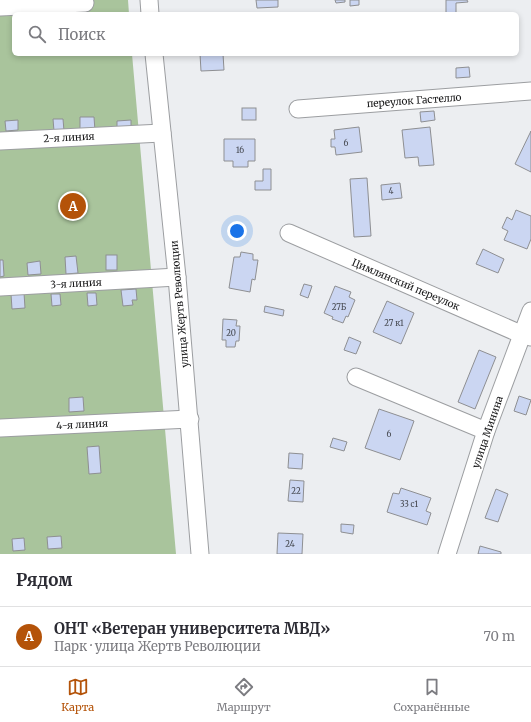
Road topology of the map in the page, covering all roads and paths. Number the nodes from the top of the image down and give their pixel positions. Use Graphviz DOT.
graph roads {
  1 [pos="149,0"];
  2 [pos="85,3"];
  3 [pos="0,6"];
  4 [pos="150,12"];
  5 [pos="154,56"];
  6 [pos="531,91"];
  7 [pos="298,109"];
  8 [pos="162,133"];
  9 [pos="0,141"];
  10 [pos="289,233"];
  11 [pos="177,277"];
  12 [pos="0,287"];
  13 [pos="531,311"];
  14 [pos="527,336"];
  15 [pos="356,377"];
  16 [pos="190,419"];
  17 [pos="0,428"];
  18 [pos="486,431"];
  19 [pos="200,554"];
  20 [pos="447,554"];
  1 -- 4 [label="street"];
  2 -- 3 [label="street"];
  5 -- 8 [label="street, улица Жертв Революции"];
  6 -- 7 [label="street, переулок Гастелло"];
  8 -- 9 [label="street, 2-я линия"];
  8 -- 11 [label="street, улица Жертв Революции"];
  10 -- 14 [label="street, Цимлянский переулок"];
  11 -- 12 [label="street, 3-я линия"];
  11 -- 16 [label="street, улица Жертв Революции"];
  13 -- 14 [label="street, улица Минина"];
  14 -- 18 [label="street, улица Минина"];
  15 -- 18 [label="street"];
  16 -- 17 [label="street, 4-я линия"];
  16 -- 19 [label="street, улица Жертв Революции"];
  18 -- 20 [label="street, улица Минина"];
}
